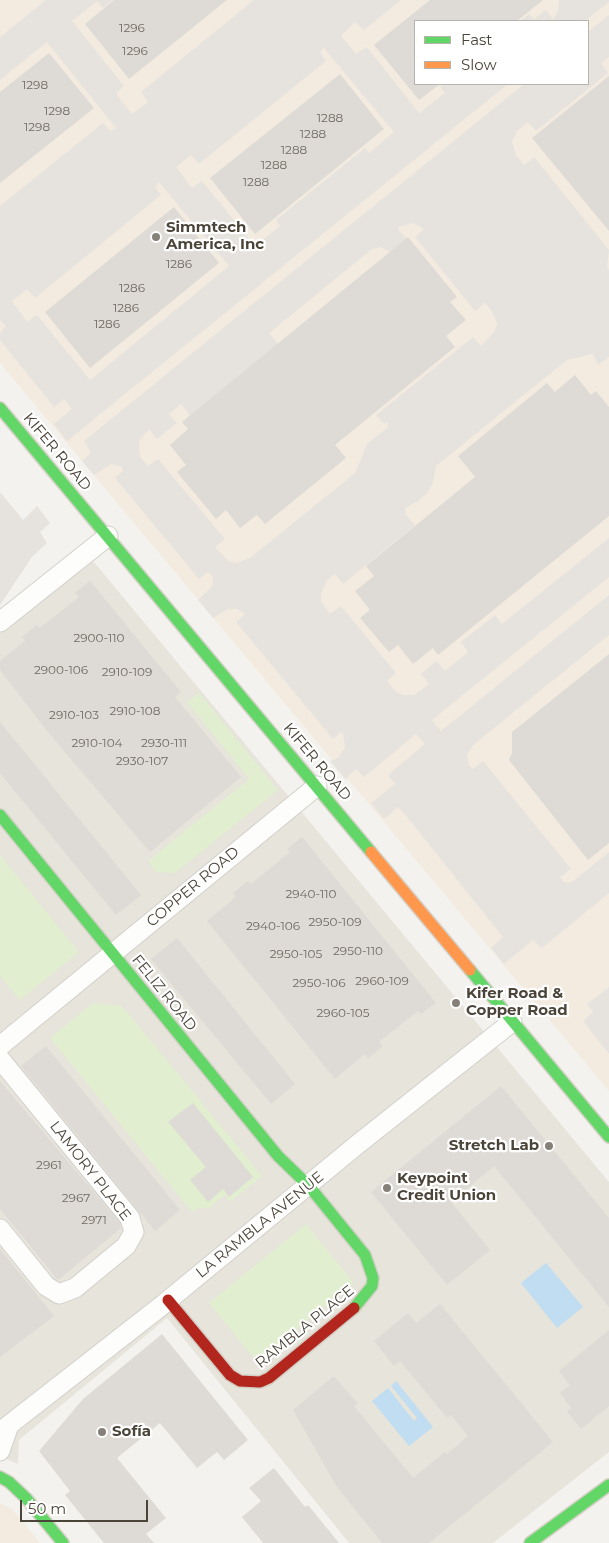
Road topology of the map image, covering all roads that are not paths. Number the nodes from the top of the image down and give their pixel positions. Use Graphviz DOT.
graph roads {
  1 [pos="0,408"];
  2 [pos="108,536"];
  3 [pos="0,622"];
  4 [pos="317,786"];
  5 [pos="0,815"];
  6 [pos="113,953"];
  7 [pos="512,1022"];
  8 [pos="0,1046"];
  9 [pos="0,1059"];
  10 [pos="609,1137"];
  11 [pos="309,1186"];
  12 [pos="0,1229"];
  13 [pos="168,1300"];
  14 [pos="4,1430"];
  15 [pos="0,1451"];
  16 [pos="0,1477"];
  17 [pos="607,1485"];
  18 [pos="63,1543"];
  19 [pos="530,1543"];
  1 -- 2 [label="main road, KIFER ROAD"];
  2 -- 3 [label="street"];
  2 -- 4 [label="main road, KIFER ROAD"];
  4 -- 6 [label="street, COPPER ROAD"];
  4 -- 7 [label="main road, KIFER ROAD"];
  5 -- 6 [label="main road, FELIZ ROAD"];
  6 -- 8 [label="street, COPPER ROAD"];
  6 -- 11 [label="main road, FELIZ ROAD"];
  7 -- 10 [label="main road, KIFER ROAD"];
  7 -- 11 [label="street, LA RAMBLA AVENUE"];
  9 -- 12 [label="street, LAMORY PLACE"];
  11 -- 13 [label="street, LA RAMBLA AVENUE"];
  11 -- 13 [label="main road, RAMBLA PLACE"];
  13 -- 14 [label="street, LA RAMBLA AVENUE"];
  14 -- 15 [label="street, LA RAMBLA AVENUE"];
  16 -- 18 [label="main road"];
  17 -- 19 [label="main road"];
}
